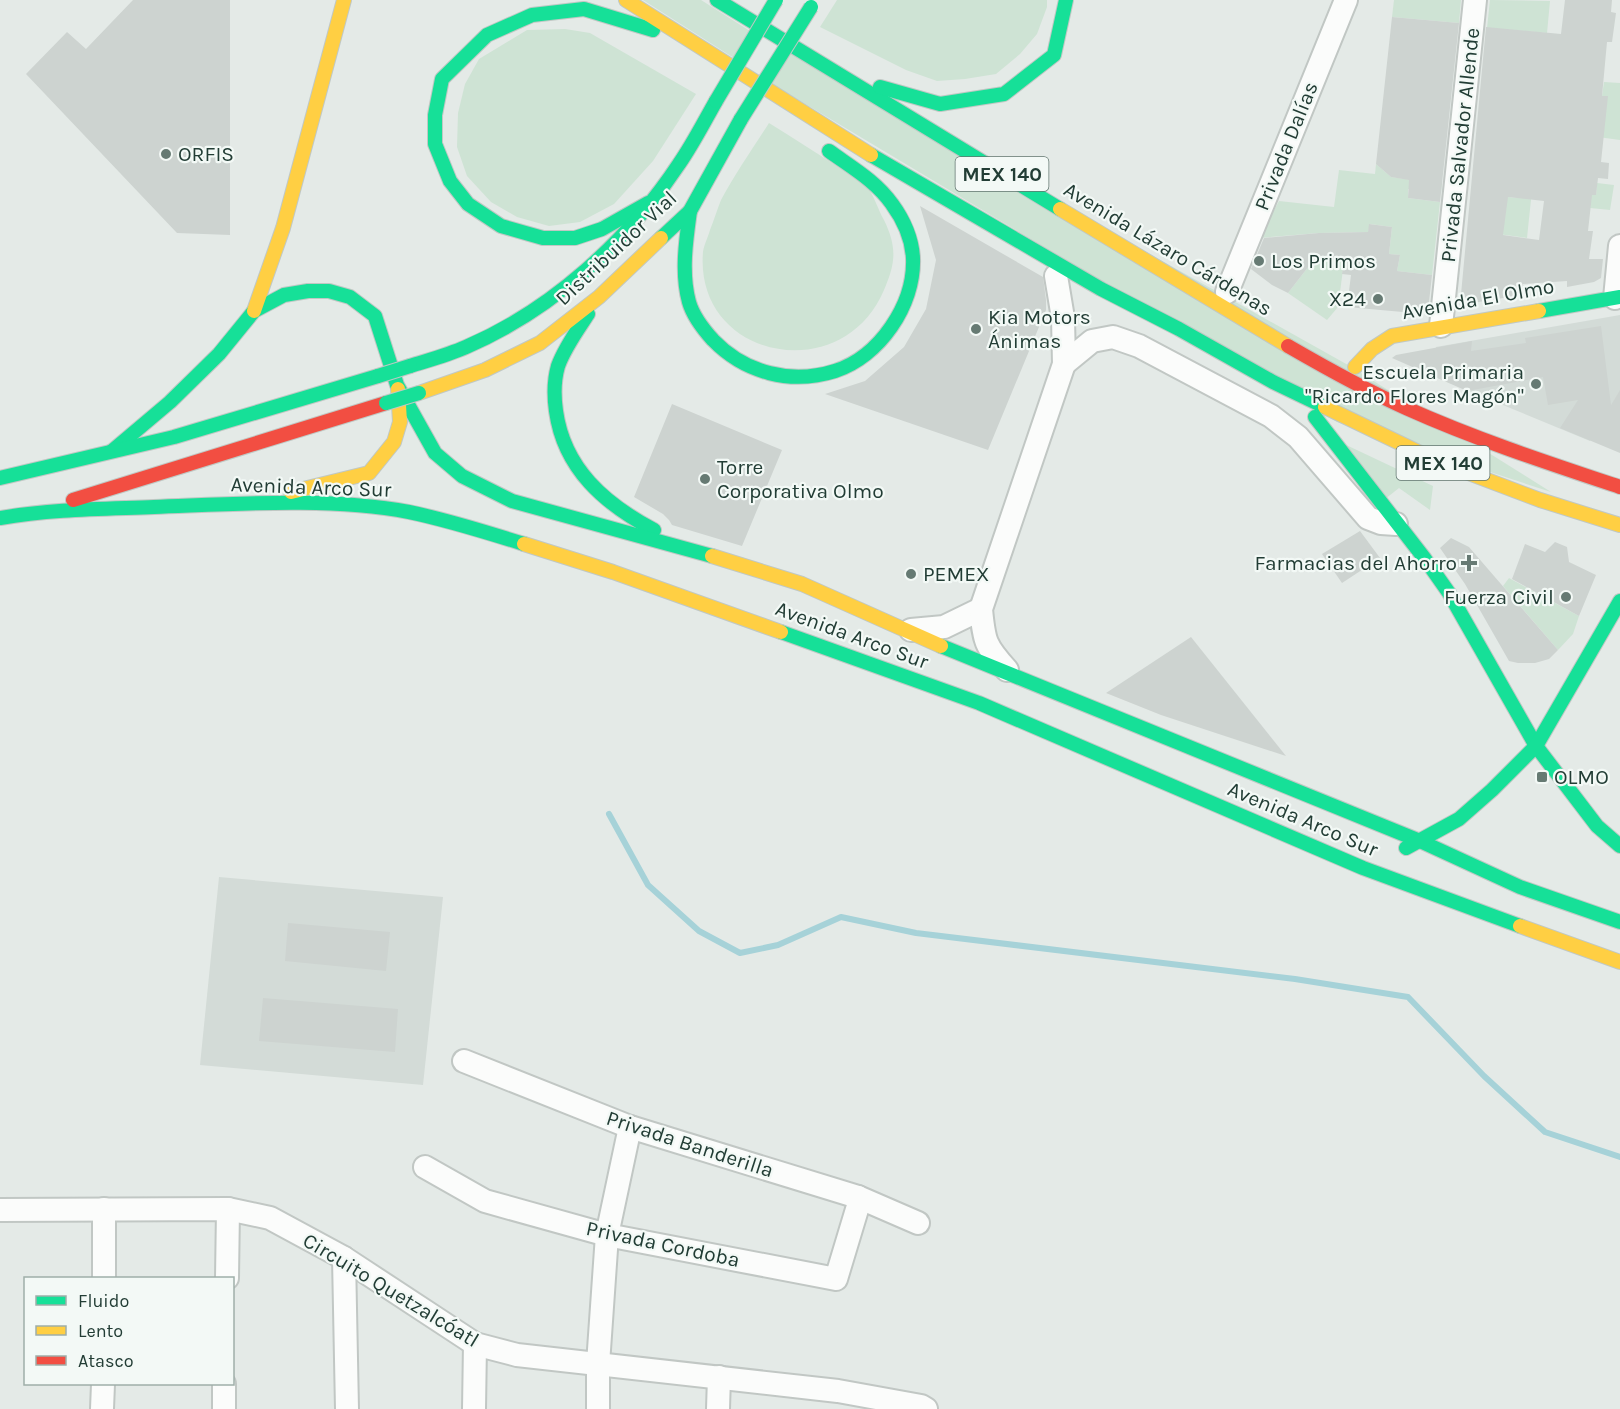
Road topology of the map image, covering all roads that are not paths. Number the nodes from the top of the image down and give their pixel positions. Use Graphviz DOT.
graph roads {
  1 [pos="344,0"];
  2 [pos="626,0"];
  3 [pos="717,0"];
  4 [pos="776,0"];
  5 [pos="1066,0"];
  6 [pos="1346,0"];
  7 [pos="1475,0"];
  8 [pos="813,3"];
  9 [pos="694,43"];
  10 [pos="833,73"];
  11 [pos="791,104"];
  12 [pos="819,144"];
  13 [pos="648,203"];
  14 [pos="690,211"];
  15 [pos="1620,246"];
  16 [pos="1143,258"];
  17 [pos="1184,267"];
  18 [pos="1056,276"];
  19 [pos="1227,292"];
  20 [pos="599,297"];
  21 [pos="1618,298"];
  22 [pos="254,311"];
  23 [pos="1128,318"];
  24 [pos="1441,326"];
  25 [pos="1200,357"];
  26 [pos="1064,364"];
  27 [pos="398,385"];
  28 [pos="419,393"];
  29 [pos="1315,417"];
  30 [pos="1346,434"];
  31 [pos="112,451"];
  32 [pos="1410,463"];
  33 [pos="1620,474"];
  34 [pos="0,478"];
  35 [pos="1453,482"];
  36 [pos="1620,487"];
  37 [pos="1497,498"];
  38 [pos="234,504"];
  39 [pos="34,512"];
  40 [pos="0,518"];
  41 [pos="1396,524"];
  42 [pos="1620,525"];
  43 [pos="1620,538"];
  44 [pos="716,557"];
  45 [pos="1620,601"];
  46 [pos="981,609"];
  47 [pos="904,630"];
  48 [pos="1008,671"];
  49 [pos="1536,746"];
  50 [pos="1420,841"];
  51 [pos="1620,846"];
  52 [pos="1363,868"];
  53 [pos="1620,922"];
  54 [pos="1620,962"];
  55 [pos="464,1061"];
  56 [pos="630,1127"];
  57 [pos="425,1167"];
  58 [pos="858,1202"];
  59 [pos="104,1209"];
  60 [pos="228,1209"];
  61 [pos="0,1210"];
  62 [pos="918,1223"];
  63 [pos="607,1235"];
  64 [pos="345,1258"];
  65 [pos="104,1277"];
  66 [pos="226,1277"];
  67 [pos="475,1344"];
  68 [pos="598,1364"];
  69 [pos="719,1377"];
  70 [pos="103,1385"];
  71 [pos="224,1385"];
  72 [pos="838,1400"];
  73 [pos="102,1409"];
  74 [pos="224,1409"];
  75 [pos="347,1409"];
  76 [pos="474,1409"];
  77 [pos="598,1409"];
  78 [pos="718,1409"];
  79 [pos="926,1409"];
  1 -- 22 [label="main road"];
  2 -- 9 [label="main road, MEX 140"];
  3 -- 10 [label="main road, Avenida Lázaro Cárdenas / MEX 140"];
  4 -- 13 [label="main road, Avenida Arco Sur, bridge"];
  5 -- 10 [label="main road"];
  6 -- 19 [label="street, Privada Dalías"];
  7 -- 24 [label="street, Privada Salvador Allende"];
  8 -- 14 [label="main road, Distribuidor Vial, bridge"];
  9 -- 11 [label="main road, MEX 140"];
  9 -- 13 [label="main road"];
  10 -- 16 [label="main road, Avenida Lázaro Cárdenas / MEX 140"];
  11 -- 18 [label="main road"];
  11 -- 42 [label="main road, MEX 140"];
  12 -- 14 [label="main road"];
  13 -- 31 [label="main road, Avenida Arco Sur, bridge"];
  14 -- 20 [label="main road, Distribuidor Vial"];
  15 -- 21 [label="street"];
  16 -- 17 [label="main road"];
  16 -- 36 [label="main road, Avenida Lázaro Cárdenas / MEX 140"];
  18 -- 23 [label="main road"];
  18 -- 26 [label="street"];
  20 -- 28 [label="main road, Distribuidor Vial"];
  20 -- 44 [label="main road"];
  21 -- 24 [label="main road, Avenida El Olmo"];
  22 -- 27 [label="main road, Avenida Arco Sur"];
  22 -- 31 [label="main road, Avenida Arco Sur"];
  24 -- 33 [label="main road, Avenida El Olmo"];
  25 -- 29 [label="main road"];
  26 -- 41 [label="street"];
  26 -- 46 [label="street"];
  27 -- 38 [label="main road"];
  27 -- 44 [label="main road, Avenida Arco Sur"];
  28 -- 39 [label="main road, Avenida Arco Sur, bridge"];
  29 -- 30 [label="main road"];
  29 -- 41 [label="main road"];
  31 -- 34 [label="main road, Avenida Arco Sur"];
  32 -- 35 [label="main road"];
  37 -- 43 [label="main road"];
  38 -- 39 [label="main road, Avenida Arco Sur"];
  38 -- 52 [label="main road, Avenida Arco Sur"];
  39 -- 40 [label="main road, Avenida Arco Sur"];
  41 -- 49 [label="main road"];
  44 -- 47 [label="main road, Avenida Arco Sur"];
  45 -- 49 [label="main road"];
  46 -- 47 [label="street"];
  46 -- 48 [label="street"];
  47 -- 48 [label="main road, Avenida Arco Sur"];
  48 -- 50 [label="main road, Avenida Arco Sur"];
  49 -- 50 [label="main road"];
  49 -- 51 [label="main road"];
  50 -- 52 [label="main road"];
  50 -- 53 [label="main road, Avenida Arco Sur"];
  52 -- 54 [label="main road, Avenida Arco Sur"];
  55 -- 56 [label="street, Privada Banderilla"];
  56 -- 58 [label="street, Privada Banderilla"];
  56 -- 63 [label="street"];
  57 -- 63 [label="street, Privada Cordoba"];
  58 -- 62 [label="street, Privada Banderilla"];
  58 -- 63 [label="street, Privada Cordoba"];
  59 -- 60 [label="street, Circuito Quetzalcóatl"];
  59 -- 61 [label="street, Circuito Quetzalcóatl"];
  59 -- 65 [label="street"];
  60 -- 64 [label="street, Circuito Quetzalcóatl"];
  60 -- 66 [label="street"];
  63 -- 68 [label="street"];
  64 -- 67 [label="street, Circuito Quetzalcóatl"];
  64 -- 75 [label="street"];
  67 -- 68 [label="street, Circuito Quetzalcóatl"];
  67 -- 76 [label="street"];
  68 -- 69 [label="street, Circuito Quetzalcóatl"];
  68 -- 77 [label="street"];
  69 -- 72 [label="street, Circuito Quetzalcóatl"];
  69 -- 78 [label="street"];
  70 -- 73 [label="street"];
  71 -- 74 [label="street"];
  72 -- 79 [label="street, Circuito Quetzalcóatl"];
}
